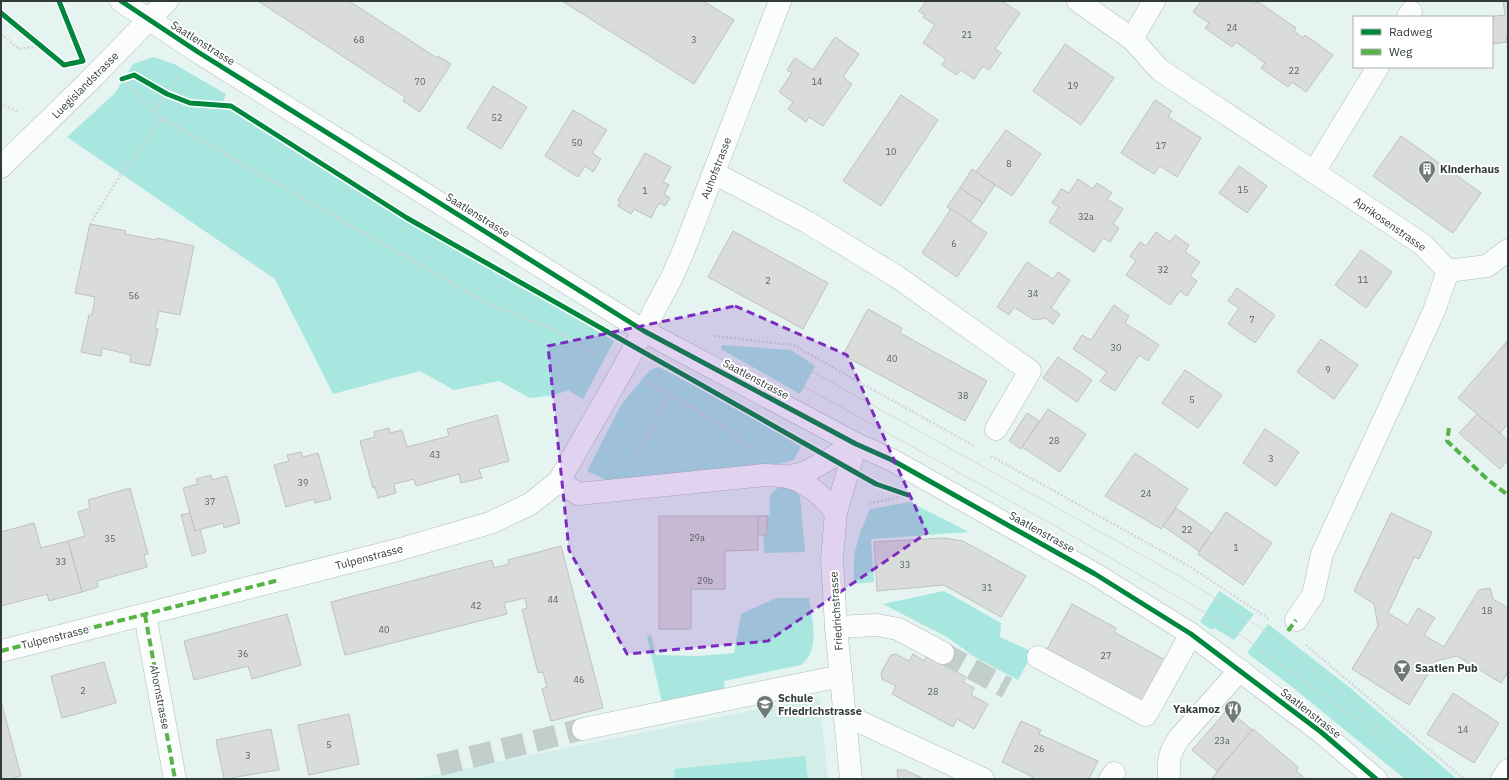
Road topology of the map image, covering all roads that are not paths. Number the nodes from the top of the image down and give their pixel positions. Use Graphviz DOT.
graph roads {
  1 [pos="121,1"];
  2 [pos="167,1"];
  3 [pos="780,1"];
  4 [pos="1078,1"];
  5 [pos="1154,1"];
  6 [pos="149,20"];
  7 [pos="1132,39"];
  8 [pos="1377,68"];
  9 [pos="1,167"];
  10 [pos="1314,172"];
  11 [pos="714,173"];
  12 [pos="1508,250"];
  13 [pos="1448,271"];
  14 [pos="644,331"];
  15 [pos="996,429"];
  16 [pos="856,444"];
  17 [pos="787,477"];
  18 [pos="558,481"];
  19 [pos="836,512"];
  20 [pos="145,614"];
  21 [pos="1286,621"];
  22 [pos="836,626"];
  23 [pos="1192,634"];
  24 [pos="1,651"];
  25 [pos="942,653"];
  26 [pos="1038,657"];
  27 [pos="1240,670"];
  28 [pos="841,676"];
  29 [pos="845,715"];
  30 [pos="583,729"];
  31 [pos="1508,770"];
  32 [pos="1169,775"];
  33 [pos="175,779"];
  34 [pos="851,779"];
  35 [pos="983,779"];
  36 [pos="1376,779"];
  37 [pos="1502,779"];
  1 -- 6 [label="street, Saatlenstrasse"];
  2 -- 6 [label="street, Luegislandstrasse"];
  3 -- 11 [label="street, Auhofstrasse"];
  4 -- 7 [label="street, Aprikosenstrasse"];
  5 -- 7 [label="street"];
  6 -- 9 [label="street, Luegislandstrasse"];
  6 -- 14 [label="street, Saatlenstrasse"];
  7 -- 10 [label="street, Aprikosenstrasse"];
  8 -- 10 [label="street"];
  10 -- 13 [label="street, Aprikosenstrasse"];
  11 -- 14 [label="street, Auhofstrasse"];
  11 -- 15 [label="street"];
  12 -- 13 [label="street"];
  13 -- 21 [label="street"];
  14 -- 16 [label="street, Saatlenstrasse"];
  14 -- 18 [label="street, Tulpenstrasse"];
  16 -- 17 [label="street"];
  16 -- 19 [label="street, Friedrichstrasse"];
  16 -- 23 [label="street, Saatlenstrasse"];
  17 -- 18 [label="street"];
  17 -- 19 [label="street"];
  18 -- 20 [label="street, Tulpenstrasse"];
  19 -- 22 [label="street, Friedrichstrasse"];
  20 -- 24 [label="street, Tulpenstrasse"];
  20 -- 33 [label="street, Ahornstrasse"];
  22 -- 25 [label="street"];
  22 -- 28 [label="street, Friedrichstrasse"];
  23 -- 26 [label="street"];
  23 -- 27 [label="street, Saatlenstrasse"];
  27 -- 32 [label="street"];
  27 -- 36 [label="street, Saatlenstrasse"];
  28 -- 29 [label="street, Friedrichstrasse"];
  28 -- 30 [label="street"];
  29 -- 34 [label="street, Friedrichstrasse"];
  29 -- 35 [label="street"];
  31 -- 37 [label="street"];
}
